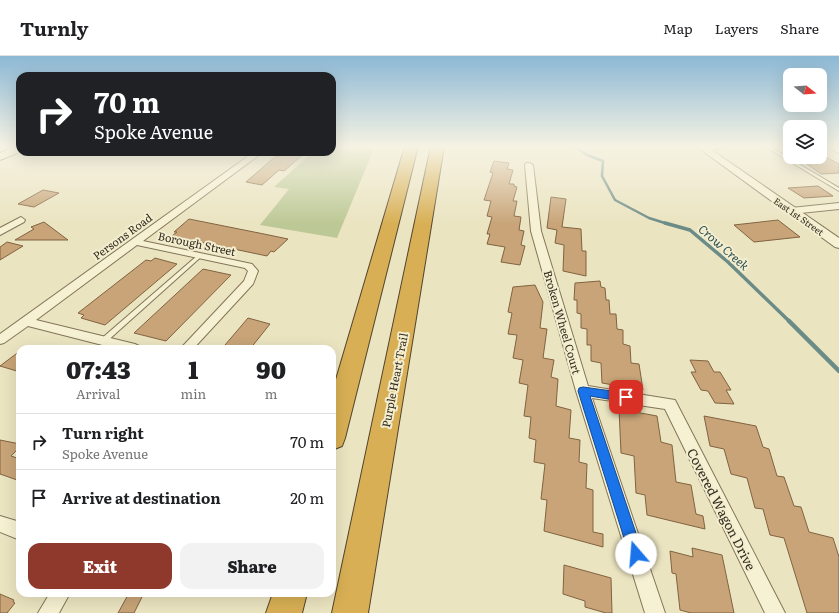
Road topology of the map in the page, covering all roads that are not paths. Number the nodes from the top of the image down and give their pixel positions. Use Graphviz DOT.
graph roads {
  1 [pos="231,172"];
  2 [pos="405,172"];
  3 [pos="433,172"];
  4 [pos="530,172"];
  5 [pos="736,172"];
  6 [pos="809,172"];
  7 [pos="839,190"];
  8 [pos="839,206"];
  9 [pos="791,211"];
  10 [pos="22,220"];
  11 [pos="0,232"];
  12 [pos="135,242"];
  13 [pos="839,244"];
  14 [pos="200,256"];
  15 [pos="26,321"];
  16 [pos="0,340"];
  17 [pos="103,341"];
  18 [pos="119,345"];
  19 [pos="190,345"];
  20 [pos="583,391"];
  21 [pos="336,423"];
  22 [pos="0,524"];
  23 [pos="16,530"];
  24 [pos="58,597"];
  25 [pos="289,597"];
  26 [pos="48,613"];
  27 [pos="284,613"];
  28 [pos="350,613"];
  29 [pos="655,613"];
  30 [pos="775,613"];
  1 -- 12 [label="street, Persons Road"];
  2 -- 21 [label="highway"];
  3 -- 28 [label="highway, Purple Heart Trail"];
  4 -- 20 [label="street, Broken Wheel Court"];
  5 -- 9 [label="street, East 1st Street"];
  6 -- 7 [label="lane"];
  8 -- 9 [label="street"];
  9 -- 13 [label="street, East 1st Street"];
  10 -- 11 [label="street"];
  12 -- 14 [label="street, Borough Street"];
  12 -- 15 [label="street, Persons Road"];
  14 -- 17 [label="lane"];
  14 -- 19 [label="street, Borough Street"];
  15 -- 16 [label="street, Persons Road"];
  15 -- 17 [label="street"];
  17 -- 18 [label="street"];
  20 -- 29 [label="street, Broken Wheel Court"];
  20 -- 30 [label="street, Covered Wagon Drive"];
  22 -- 23 [label="street"];
  24 -- 26 [label="street"];
  25 -- 27 [label="highway"];
}
